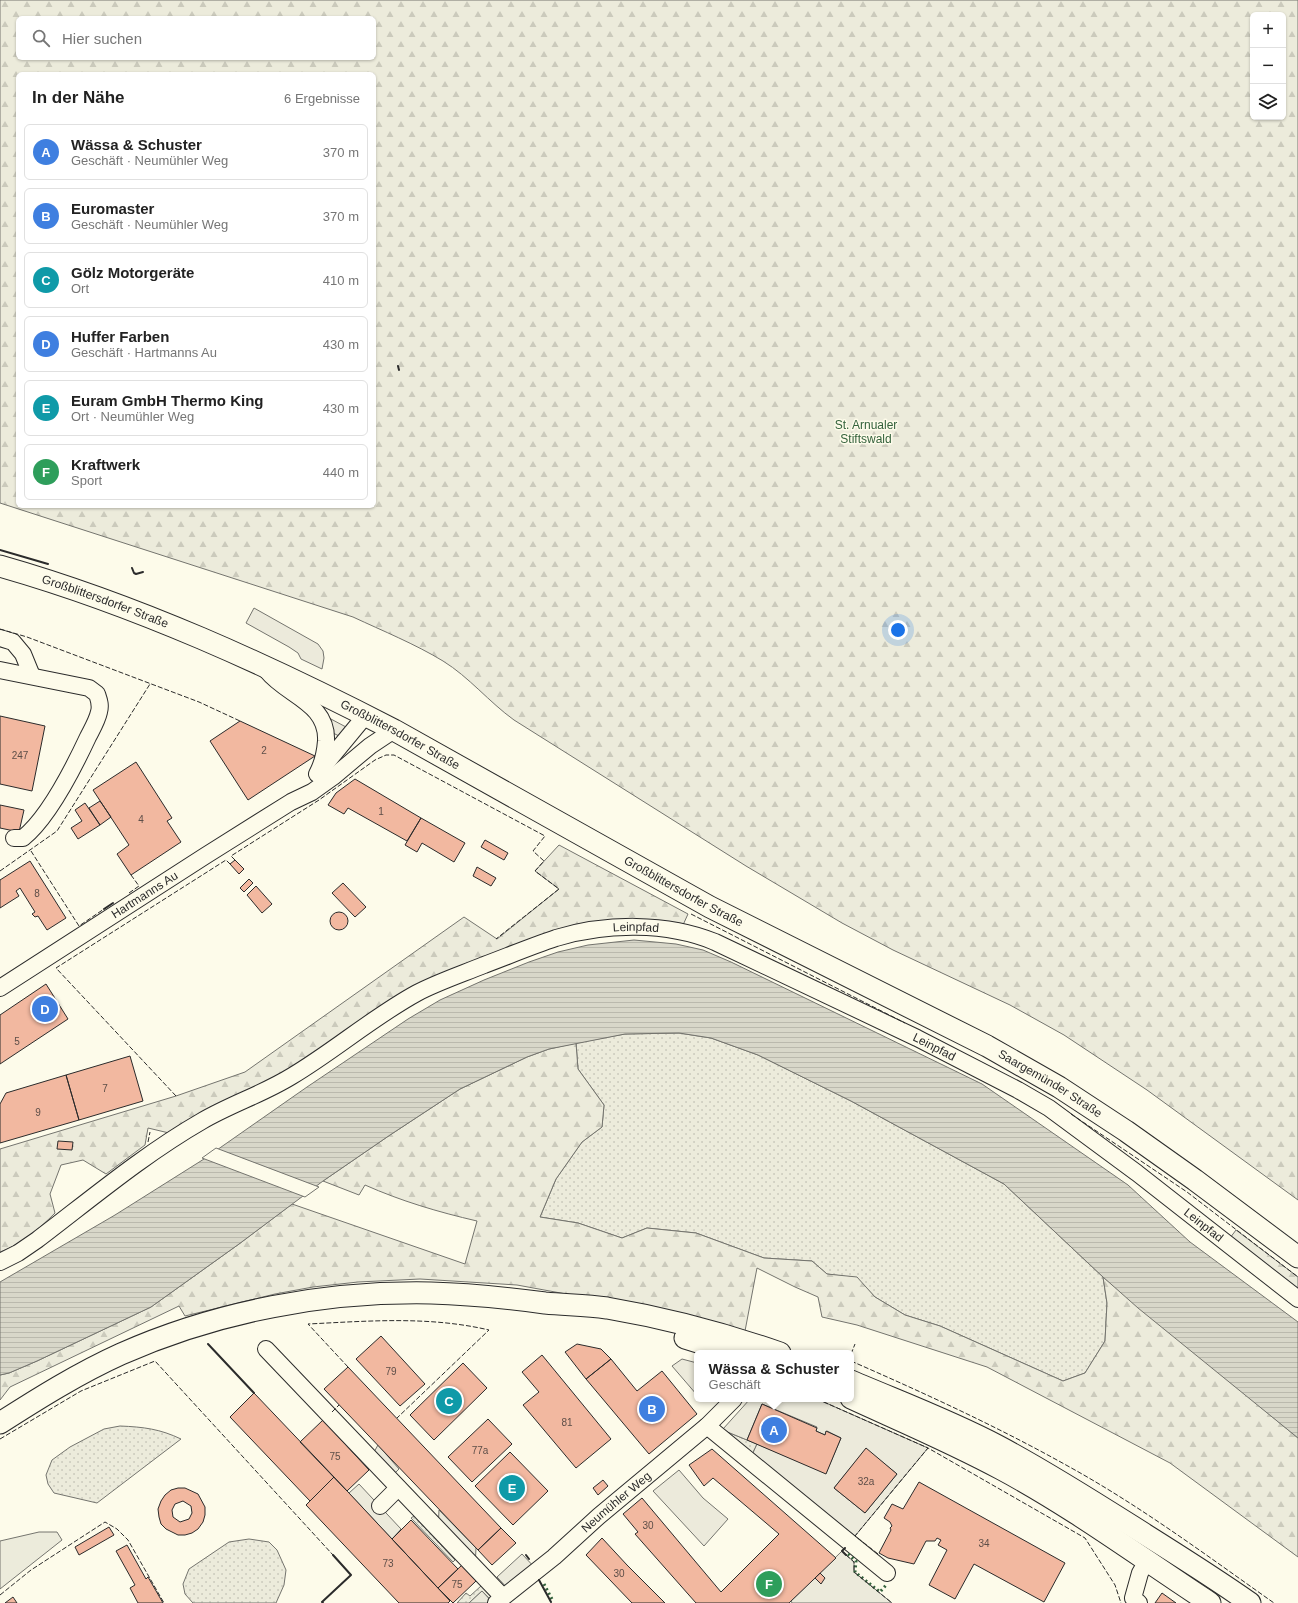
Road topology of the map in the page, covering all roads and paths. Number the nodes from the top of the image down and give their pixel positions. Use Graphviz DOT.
graph roads {
  1 [pos="0,566"];
  2 [pos="0,638"];
  3 [pos="263,666"];
  4 [pos="0,670"];
  5 [pos="32,676"];
  6 [pos="366,715"];
  7 [pos="394,730"];
  8 [pos="317,774"];
  9 [pos="291,802"];
  10 [pos="14,838"];
  11 [pos="782,944"];
  12 [pos="0,988"];
  13 [pos="1298,1257"];
  14 [pos="0,1262"];
  15 [pos="1298,1299"];
  16 [pos="549,1303"];
  17 [pos="266,1349"];
  18 [pos="723,1350"];
  19 [pos="764,1350"];
  20 [pos="854,1382"];
  21 [pos="854,1399"];
  22 [pos="731,1402"];
  23 [pos="0,1423"];
  24 [pos="706,1426"];
  25 [pos="398,1488"];
  26 [pos="380,1506"];
  27 [pos="1147,1562"];
  28 [pos="887,1573"];
  29 [pos="500,1600"];
  30 [pos="1139,1603"];
  31 [pos="1210,1603"];
  32 [pos="1250,1603"];
  1 -- 3 [label="main road, Großblittersdorfer Straße"];
  2 -- 5 [label="street"];
  3 -- 6 [label="main road, Großblittersdorfer Straße"];
  3 -- 8 [label="street, Hartmanns Au"];
  4 -- 5 [label="street"];
  5 -- 10 [label="street"];
  6 -- 7 [label="main road, Großblittersdorfer Straße"];
  6 -- 8 [label="street, Hartmanns Au"];
  7 -- 9 [label="street, Hartmanns Au"];
  7 -- 11 [label="main road, Großblittersdorfer Straße"];
  8 -- 9 [label="street, Hartmanns Au"];
  9 -- 12 [label="street, Hartmanns Au"];
  11 -- 13 [label="main road, Saargemünder Straße"];
  14 -- 15 [label="street, Leinpfad"];
  16 -- 18 [label="main road"];
  16 -- 19 [label="main road"];
  16 -- 23 [label="main road"];
  17 -- 25 [label="street"];
  20 -- 32 [label="main road"];
  21 -- 27 [label="main road"];
  22 -- 24 [label="street, Neumühler Weg"];
  24 -- 28 [label="street"];
  24 -- 29 [label="street, Neumühler Weg"];
  25 -- 26 [label="street"];
  25 -- 29 [label="street"];
  27 -- 30 [label="street"];
  27 -- 31 [label="main road"];
}
